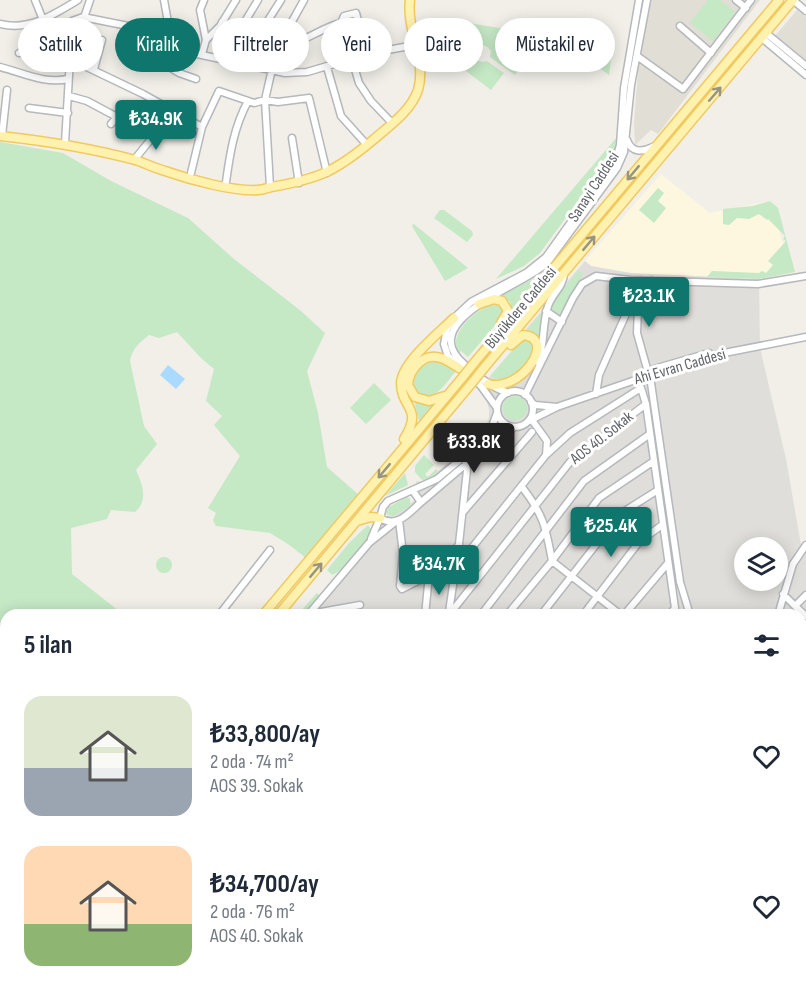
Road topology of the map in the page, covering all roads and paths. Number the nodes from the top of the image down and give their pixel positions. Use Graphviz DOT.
graph roads {
  1 [pos="35,0"];
  2 [pos="78,0"];
  3 [pos="90,0"];
  4 [pos="164,0"];
  5 [pos="204,0"];
  6 [pos="236,0"];
  7 [pos="258,0"];
  8 [pos="281,0"];
  9 [pos="304,0"];
  10 [pos="410,0"];
  11 [pos="639,0"];
  12 [pos="647,0"];
  13 [pos="736,0"];
  14 [pos="751,0"];
  15 [pos="779,0"];
  16 [pos="793,0"];
  17 [pos="746,8"];
  18 [pos="806,11"];
  19 [pos="83,17"];
  20 [pos="42,18"];
  21 [pos="46,18"];
  22 [pos="167,18"];
  23 [pos="225,18"];
  24 [pos="247,18"];
  25 [pos="270,18"];
  26 [pos="295,18"];
  27 [pos="343,18"];
  28 [pos="357,18"];
  29 [pos="409,18"];
  30 [pos="115,23"];
  31 [pos="0,24"];
  32 [pos="18,26"];
  33 [pos="680,26"];
  34 [pos="212,33"];
  35 [pos="764,35"];
  36 [pos="206,40"];
  37 [pos="711,53"];
  38 [pos="202,54"];
  39 [pos="212,56"];
  40 [pos="637,56"];
  41 [pos="806,66"];
  42 [pos="0,67"];
  43 [pos="69,72"];
  44 [pos="100,72"];
  45 [pos="177,72"];
  46 [pos="271,72"];
  47 [pos="282,72"];
  48 [pos="307,72"];
  49 [pos="328,72"];
  50 [pos="355,72"];
  51 [pos="420,72"];
  52 [pos="806,75"];
  53 [pos="68,79"];
  54 [pos="196,79"];
  55 [pos="7,90"];
  56 [pos="69,96"];
  57 [pos="265,100"];
  58 [pos="248,101"];
  59 [pos="29,108"];
  60 [pos="68,113"];
  61 [pos="392,123"];
  62 [pos="111,124"];
  63 [pos="202,127"];
  64 [pos="160,128"];
  65 [pos="626,135"];
  66 [pos="1,136"];
  67 [pos="292,138"];
  68 [pos="65,143"];
  69 [pos="658,144"];
  70 [pos="367,145"];
  71 [pos="134,160"];
  72 [pos="150,165"];
  73 [pos="327,172"];
  74 [pos="191,173"];
  75 [pos="299,183"];
  76 [pos="226,185"];
  77 [pos="270,187"];
  78 [pos="564,273"];
  79 [pos="806,276"];
  80 [pos="641,280"];
  81 [pos="651,280"];
  82 [pos="479,304"];
  83 [pos="546,311"];
  84 [pos="454,318"];
  85 [pos="562,322"];
  86 [pos="806,334"];
  87 [pos="494,340"];
  88 [pos="493,357"];
  89 [pos="459,368"];
  90 [pos="534,374"];
  91 [pos="648,374"];
  92 [pos="488,384"];
  93 [pos="452,390"];
  94 [pos="508,393"];
  95 [pos="596,394"];
  96 [pos="525,395"];
  97 [pos="531,402"];
  98 [pos="646,404"];
  99 [pos="557,407"];
  100 [pos="497,410"];
  101 [pos="530,420"];
  102 [pos="516,427"];
  103 [pos="532,432"];
  104 [pos="650,434"];
  105 [pos="542,435"];
  106 [pos="561,440"];
  107 [pos="547,441"];
  108 [pos="399,452"];
  109 [pos="464,455"];
  110 [pos="546,455"];
  111 [pos="654,461"];
  112 [pos="466,464"];
  113 [pos="522,486"];
  114 [pos="658,490"];
  115 [pos="413,491"];
  116 [pos="419,504"];
  117 [pos="535,505"];
  118 [pos="462,512"];
  119 [pos="380,518"];
  120 [pos="356,521"];
  121 [pos="397,521"];
  122 [pos="662,525"];
  123 [pos="547,529"];
  124 [pos="369,543"];
  125 [pos="459,544"];
  126 [pos="806,545"];
  127 [pos="270,550"];
  128 [pos="552,561"];
  129 [pos="668,563"];
  130 [pos="455,568"];
  131 [pos="429,575"];
  132 [pos="571,576"];
  133 [pos="783,594"];
  134 [pos="806,596"];
  135 [pos="597,597"];
  136 [pos="457,604"];
  137 [pos="360,605"];
  138 [pos="795,606"];
  139 [pos="224,609"];
  140 [pos="268,609"];
  141 [pos="283,609"];
  142 [pos="313,609"];
  143 [pos="337,609"];
  144 [pos="426,609"];
  145 [pos="449,609"];
  146 [pos="453,609"];
  147 [pos="457,609"];
  148 [pos="486,609"];
  149 [pos="512,609"];
  150 [pos="546,609"];
  151 [pos="588,609"];
  152 [pos="614,609"];
  153 [pos="627,609"];
  154 [pos="674,609"];
  155 [pos="688,609"];
  156 [pos="779,609"];
  157 [pos="798,609"];
  1 -- 20 [label="street"];
  2 -- 21 [label="street"];
  3 -- 19 [label="street"];
  4 -- 22 [label="street"];
  5 -- 36 [label="street"];
  6 -- 23 [label="street"];
  7 -- 24 [label="street"];
  8 -- 25 [label="street"];
  9 -- 26 [label="street"];
  10 -- 29 [label="main road"];
  11 -- 84 [label="street, Sanayi Caddesi"];
  12 -- 40 [label="street, Sanayi Caddesi"];
  13 -- 17 [label="street"];
  14 -- 17 [label="street"];
  15 -- 69 [label="main road, Büyükdere Caddesi"];
  16 -- 18 [label="street"];
  16 -- 35 [label="main road, Büyükdere Caddesi"];
  17 -- 37 [label="street"];
  19 -- 30 [label="street"];
  27 -- 28 [label="street"];
  31 -- 32 [label="street"];
  33 -- 37 [label="street"];
  34 -- 36 [label="street"];
  35 -- 41 [label="street"];
  35 -- 52 [label="street"];
  78 -- 35 [label="main road, Büyükdere Caddesi, one-way"];
  36 -- 38 [label="street"];
  37 -- 40 [label="street"];
  38 -- 39 [label="street"];
  40 -- 65 [label="street, Sanayi Caddesi"];
  42 -- 53 [label="street"];
  43 -- 53 [label="street"];
  44 -- 63 [label="street"];
  45 -- 54 [label="street"];
  46 -- 57 [label="street"];
  47 -- 48 [label="street"];
  49 -- 70 [label="street"];
  50 -- 61 [label="street"];
  51 -- 61 [label="main road"];
  53 -- 56 [label="street"];
  55 -- 66 [label="street"];
  56 -- 60 [label="street"];
  56 -- 62 [label="street"];
  57 -- 58 [label="street"];
  57 -- 73 [label="street"];
  57 -- 77 [label="street"];
  58 -- 63 [label="street"];
  58 -- 76 [label="street"];
  59 -- 60 [label="street"];
  60 -- 68 [label="street"];
  61 -- 70 [label="main road"];
  63 -- 74 [label="street"];
  64 -- 71 [label="street"];
  65 -- 69 [label="street"];
  65 -- 82 [label="street, Sanayi Caddesi"];
  66 -- 68 [label="main road"];
  67 -- 75 [label="street"];
  68 -- 71 [label="main road"];
  69 -- 87 [label="main road, Büyükdere Caddesi, one-way"];
  70 -- 73 [label="main road"];
  71 -- 72 [label="main road"];
  72 -- 74 [label="main road"];
  72 -- 76 [label="main road"];
  73 -- 75 [label="main road"];
  74 -- 76 [label="main road"];
  75 -- 77 [label="main road"];
  76 -- 77 [label="main road"];
  78 -- 83 [label="street"];
  78 -- 88 [label="main road, Büyükdere Caddesi"];
  79 -- 81 [label="street"];
  80 -- 81 [label="street"];
  80 -- 85 [label="street"];
  80 -- 95 [label="street"];
  81 -- 91 [label="street"];
  82 -- 87 [label="main road"];
  82 -- 92 [label="street, Sanayi Caddesi"];
  83 -- 85 [label="street"];
  83 -- 90 [label="street"];
  84 -- 89 [label="street"];
  84 -- 108 [label="main road"];
  85 -- 90 [label="street"];
  86 -- 91 [label="street, Ahi Evran Caddesi"];
  87 -- 93 [label="main road, Büyükdere Caddesi, bridge"];
  88 -- 92 [label="main road"];
  88 -- 120 [label="main road, Büyükdere Caddesi, bridge"];
  89 -- 93 [label="main road"];
  89 -- 100 [label="street"];
  90 -- 96 [label="street"];
  91 -- 95 [label="street, Ahi Evran Caddesi"];
  91 -- 155 [label="street"];
  92 -- 94 [label="street, Sanayi Caddesi"];
  93 -- 108 [label="main road, Büyükdere Caddesi"];
  94 -- 96 [label="street"];
  94 -- 100 [label="street"];
  95 -- 99 [label="street, Ahi Evran Caddesi"];
  96 -- 97 [label="street"];
  97 -- 99 [label="street, Ahi Evran Caddesi"];
  97 -- 101 [label="street"];
  98 -- 104 [label="street"];
  98 -- 106 [label="street"];
  98 -- 117 [label="street, AOS 40. Sokak"];
  99 -- 101 [label="street, Ahi Evran Caddesi"];
  100 -- 102 [label="street"];
  100 -- 109 [label="street"];
  101 -- 102 [label="street"];
  101 -- 105 [label="street"];
  102 -- 103 [label="street"];
  102 -- 112 [label="street"];
  103 -- 105 [label="street"];
  103 -- 118 [label="street"];
  104 -- 111 [label="street"];
  104 -- 123 [label="street"];
  105 -- 107 [label="street"];
  106 -- 107 [label="street"];
  106 -- 110 [label="street"];
  107 -- 110 [label="street"];
  108 -- 140 [label="main road, Büyükdere Caddesi, one-way"];
  109 -- 112 [label="street"];
  109 -- 115 [label="street"];
  110 -- 113 [label="street"];
  111 -- 114 [label="street"];
  111 -- 128 [label="street"];
  112 -- 116 [label="street"];
  112 -- 118 [label="street"];
  113 -- 117 [label="street"];
  113 -- 130 [label="street"];
  114 -- 122 [label="street"];
  114 -- 132 [label="street"];
  115 -- 116 [label="street"];
  115 -- 119 [label="street"];
  116 -- 121 [label="street"];
  117 -- 123 [label="street"];
  117 -- 136 [label="street, AOS 40. Sokak"];
  118 -- 125 [label="street"];
  119 -- 120 [label="main road"];
  119 -- 121 [label="street"];
  119 -- 124 [label="street"];
  141 -- 120 [label="main road, Büyükdere Caddesi, one-way"];
  121 -- 124 [label="street"];
  121 -- 131 [label="street"];
  122 -- 129 [label="street"];
  122 -- 135 [label="street"];
  123 -- 128 [label="street"];
  123 -- 148 [label="street"];
  124 -- 142 [label="street"];
  125 -- 130 [label="street"];
  125 -- 131 [label="street"];
  126 -- 133 [label="street"];
  127 -- 139 [label="street"];
  128 -- 132 [label="street"];
  128 -- 149 [label="street"];
  129 -- 153 [label="street"];
  129 -- 154 [label="street"];
  130 -- 145 [label="street"];
  131 -- 144 [label="street"];
  132 -- 135 [label="street"];
  132 -- 150 [label="street"];
  133 -- 138 [label="street"];
  133 -- 156 [label="street"];
  134 -- 138 [label="street"];
  135 -- 151 [label="street"];
  135 -- 152 [label="street"];
  136 -- 146 [label="street, AOS 40. Sokak"];
  136 -- 147 [label="street"];
  137 -- 143 [label="street"];
  138 -- 157 [label="street"];
}
